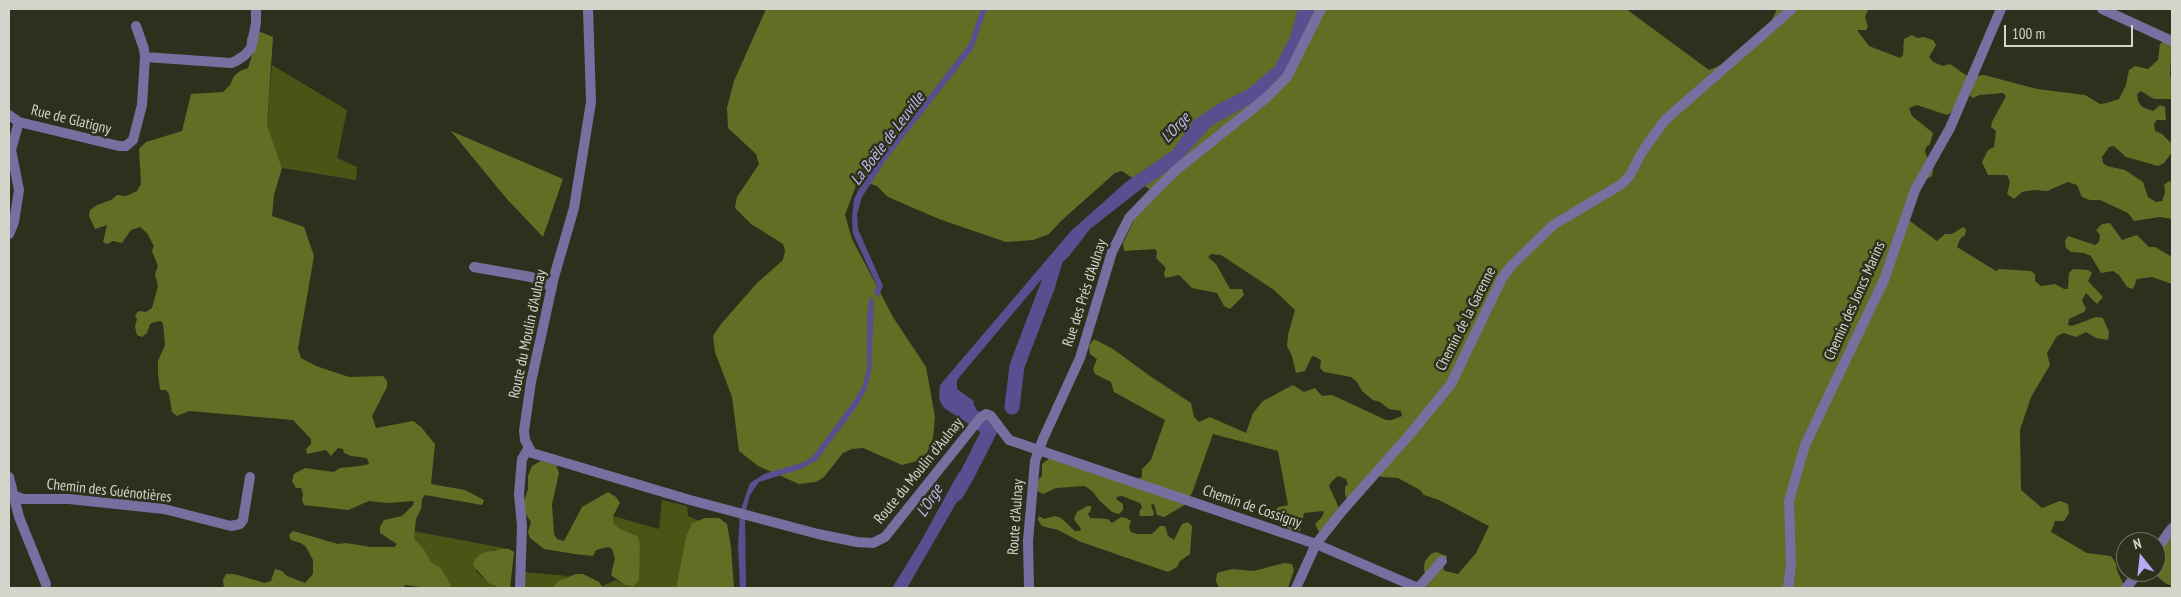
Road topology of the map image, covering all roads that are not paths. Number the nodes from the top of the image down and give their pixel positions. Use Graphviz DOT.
graph roads {
  1 [pos="256,9"];
  2 [pos="588,9"];
  3 [pos="1321,9"];
  4 [pos="1792,9"];
  5 [pos="2001,9"];
  6 [pos="2102,9"];
  7 [pos="136,26"];
  8 [pos="2172,41"];
  9 [pos="145,57"];
  10 [pos="9,115"];
  11 [pos="19,122"];
  12 [pos="9,234"];
  13 [pos="474,267"];
  14 [pos="552,288"];
  15 [pos="986,417"];
  16 [pos="528,449"];
  17 [pos="1039,450"];
  18 [pos="9,477"];
  19 [pos="250,478"];
  20 [pos="15,496"];
  21 [pos="1316,544"];
  22 [pos="1442,561"];
  23 [pos="46,584"];
  24 [pos="520,588"];
  25 [pos="1029,588"];
  26 [pos="1296,588"];
  27 [pos="1788,588"];
  1 -- 9 [label="street"];
  2 -- 14 [label="street, Route du Moulin d'Aulnay"];
  3 -- 17 [label="street, Rue des Prés d'Aulnay"];
  4 -- 21 [label="street, Chemin de la Garenne"];
  5 -- 27 [label="street, Chemin des Joncs Marins"];
  6 -- 8 [label="street"];
  7 -- 9 [label="street, Rue de Glatigny"];
  9 -- 11 [label="street, Rue de Glatigny"];
  10 -- 11 [label="street, Rue de Glatigny"];
  11 -- 12 [label="street"];
  13 -- 14 [label="street"];
  14 -- 16 [label="street, Route du Moulin d'Aulnay"];
  15 -- 16 [label="street, Route du Moulin d'Aulnay"];
  15 -- 17 [label="street, Chemin de Cossigny"];
  16 -- 24 [label="street"];
  17 -- 21 [label="street, Chemin de Cossigny"];
  17 -- 25 [label="street, Route d'Aulnay"];
  18 -- 20 [label="street"];
  19 -- 20 [label="street, Chemin des Guénotières"];
  20 -- 23 [label="street"];
  21 -- 22 [label="street, Chemin de Cossigny"];
  21 -- 26 [label="street, Chemin de la Garenne"];
}
